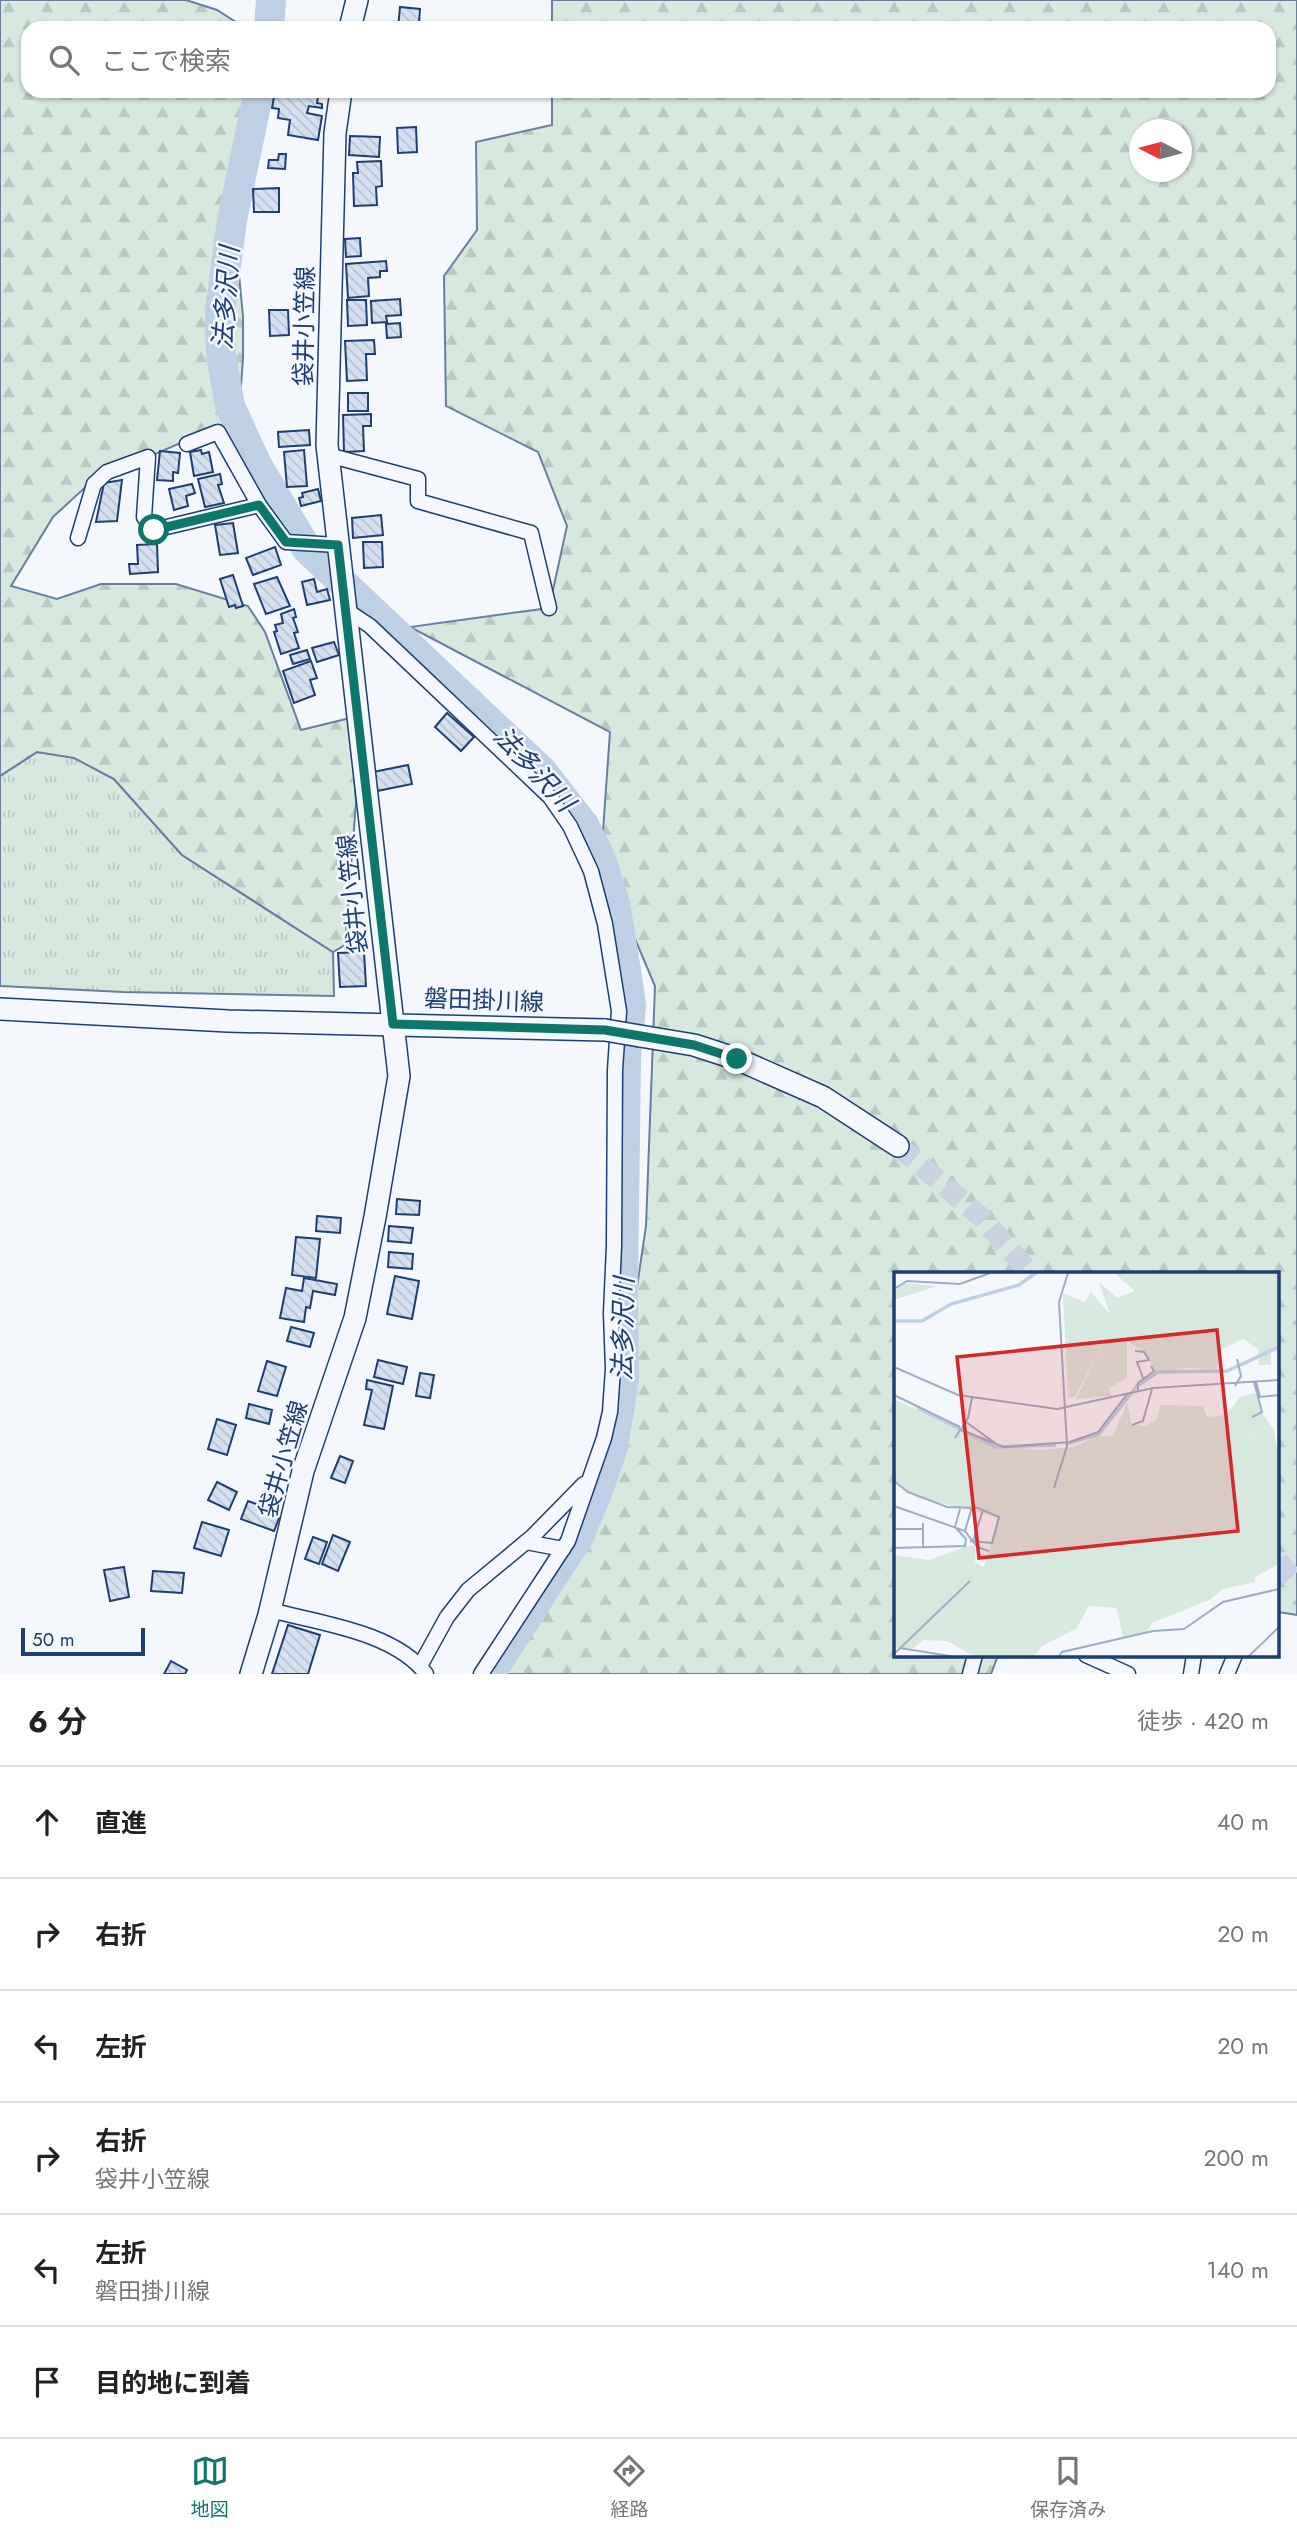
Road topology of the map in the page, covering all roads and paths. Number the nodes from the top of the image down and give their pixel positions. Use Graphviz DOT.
graph roads {
  1 [pos="357,0"];
  2 [pos="352,21"];
  3 [pos="340,98"];
  4 [pos="187,444"];
  5 [pos="328,455"];
  6 [pos="259,505"];
  7 [pos="78,538"];
  8 [pos="338,545"];
  9 [pos="549,608"];
  10 [pos="346,610"];
  11 [pos="0,1009"];
  12 [pos="393,1024"];
  13 [pos="898,1146"];
  14 [pos="587,1481"];
  15 [pos="526,1542"];
  16 [pos="563,1549"];
  17 [pos="270,1611"];
  18 [pos="974,1657"];
  19 [pos="1090,1657"];
  20 [pos="1234,1657"];
  21 [pos="423,1670"];
  22 [pos="251,1674"];
  23 [pos="481,1674"];
  24 [pos="970,1674"];
  25 [pos="1128,1674"];
  26 [pos="1227,1674"];
  1 -- 2 [label="main road"];
  3 -- 5 [label="main road, 袋井小笠線"];
  4 -- 6 [label="street"];
  5 -- 8 [label="main road, 袋井小笠線"];
  5 -- 9 [label="street"];
  6 -- 7 [label="street"];
  6 -- 8 [label="street"];
  8 -- 10 [label="main road, 袋井小笠線"];
  10 -- 12 [label="main road, 袋井小笠線"];
  10 -- 14 [label="street"];
  11 -- 12 [label="main road, 磐田掛川線"];
  12 -- 13 [label="main road, 磐田掛川線, bridge"];
  12 -- 17 [label="main road, 袋井小笠線"];
  14 -- 15 [label="street"];
  14 -- 16 [label="street"];
  15 -- 16 [label="street"];
  15 -- 21 [label="street"];
  16 -- 23 [label="street"];
  17 -- 21 [label="street"];
  17 -- 22 [label="main road, 袋井小笠線"];
  18 -- 24 [label="street"];
  19 -- 25 [label="street"];
  20 -- 26 [label="street"];
}
